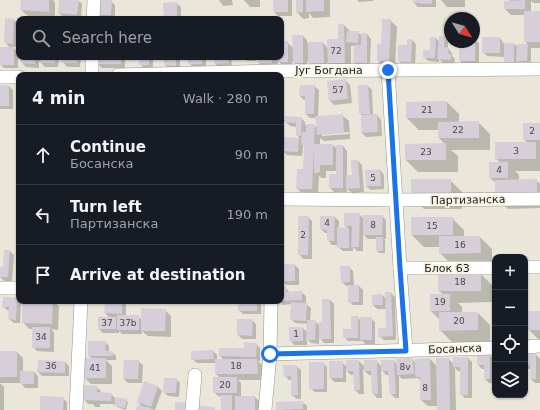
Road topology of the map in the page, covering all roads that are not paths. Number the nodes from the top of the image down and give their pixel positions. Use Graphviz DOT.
graph roads {
  1 [pos="94,0"];
  2 [pos="93,16"];
  3 [pos="92,60"];
  4 [pos="540,69"];
  5 [pos="388,70"];
  6 [pos="92,72"];
  7 [pos="284,73"];
  8 [pos="0,77"];
  9 [pos="16,77"];
  10 [pos="284,199"];
  11 [pos="540,199"];
  12 [pos="396,200"];
  13 [pos="528,267"];
  14 [pos="540,267"];
  15 [pos="400,268"];
  16 [pos="492,268"];
  17 [pos="0,288"];
  18 [pos="16,288"];
  19 [pos="81,304"];
  20 [pos="271,304"];
  21 [pos="540,346"];
  22 [pos="528,347"];
  23 [pos="492,348"];
  24 [pos="406,351"];
  25 [pos="270,354"];
  26 [pos="196,375"];
  27 [pos="76,410"];
  28 [pos="192,410"];
  29 [pos="265,410"];
  1 -- 2 [label="street"];
  3 -- 6 [label="street"];
  4 -- 5 [label="street, Југ Богдана"];
  5 -- 7 [label="street, Југ Богдана"];
  5 -- 12 [label="street"];
  8 -- 9 [label="street"];
  10 -- 12 [label="street, Партизанска"];
  11 -- 12 [label="street, Партизанска"];
  12 -- 15 [label="street"];
  13 -- 14 [label="street"];
  15 -- 16 [label="street, Блок 63"];
  15 -- 24 [label="street"];
  17 -- 18 [label="street"];
  19 -- 27 [label="street"];
  20 -- 25 [label="street"];
  21 -- 22 [label="street"];
  23 -- 24 [label="street, Босанска"];
  24 -- 25 [label="street, Босанска"];
  25 -- 29 [label="street"];
  26 -- 28 [label="street"];
}
